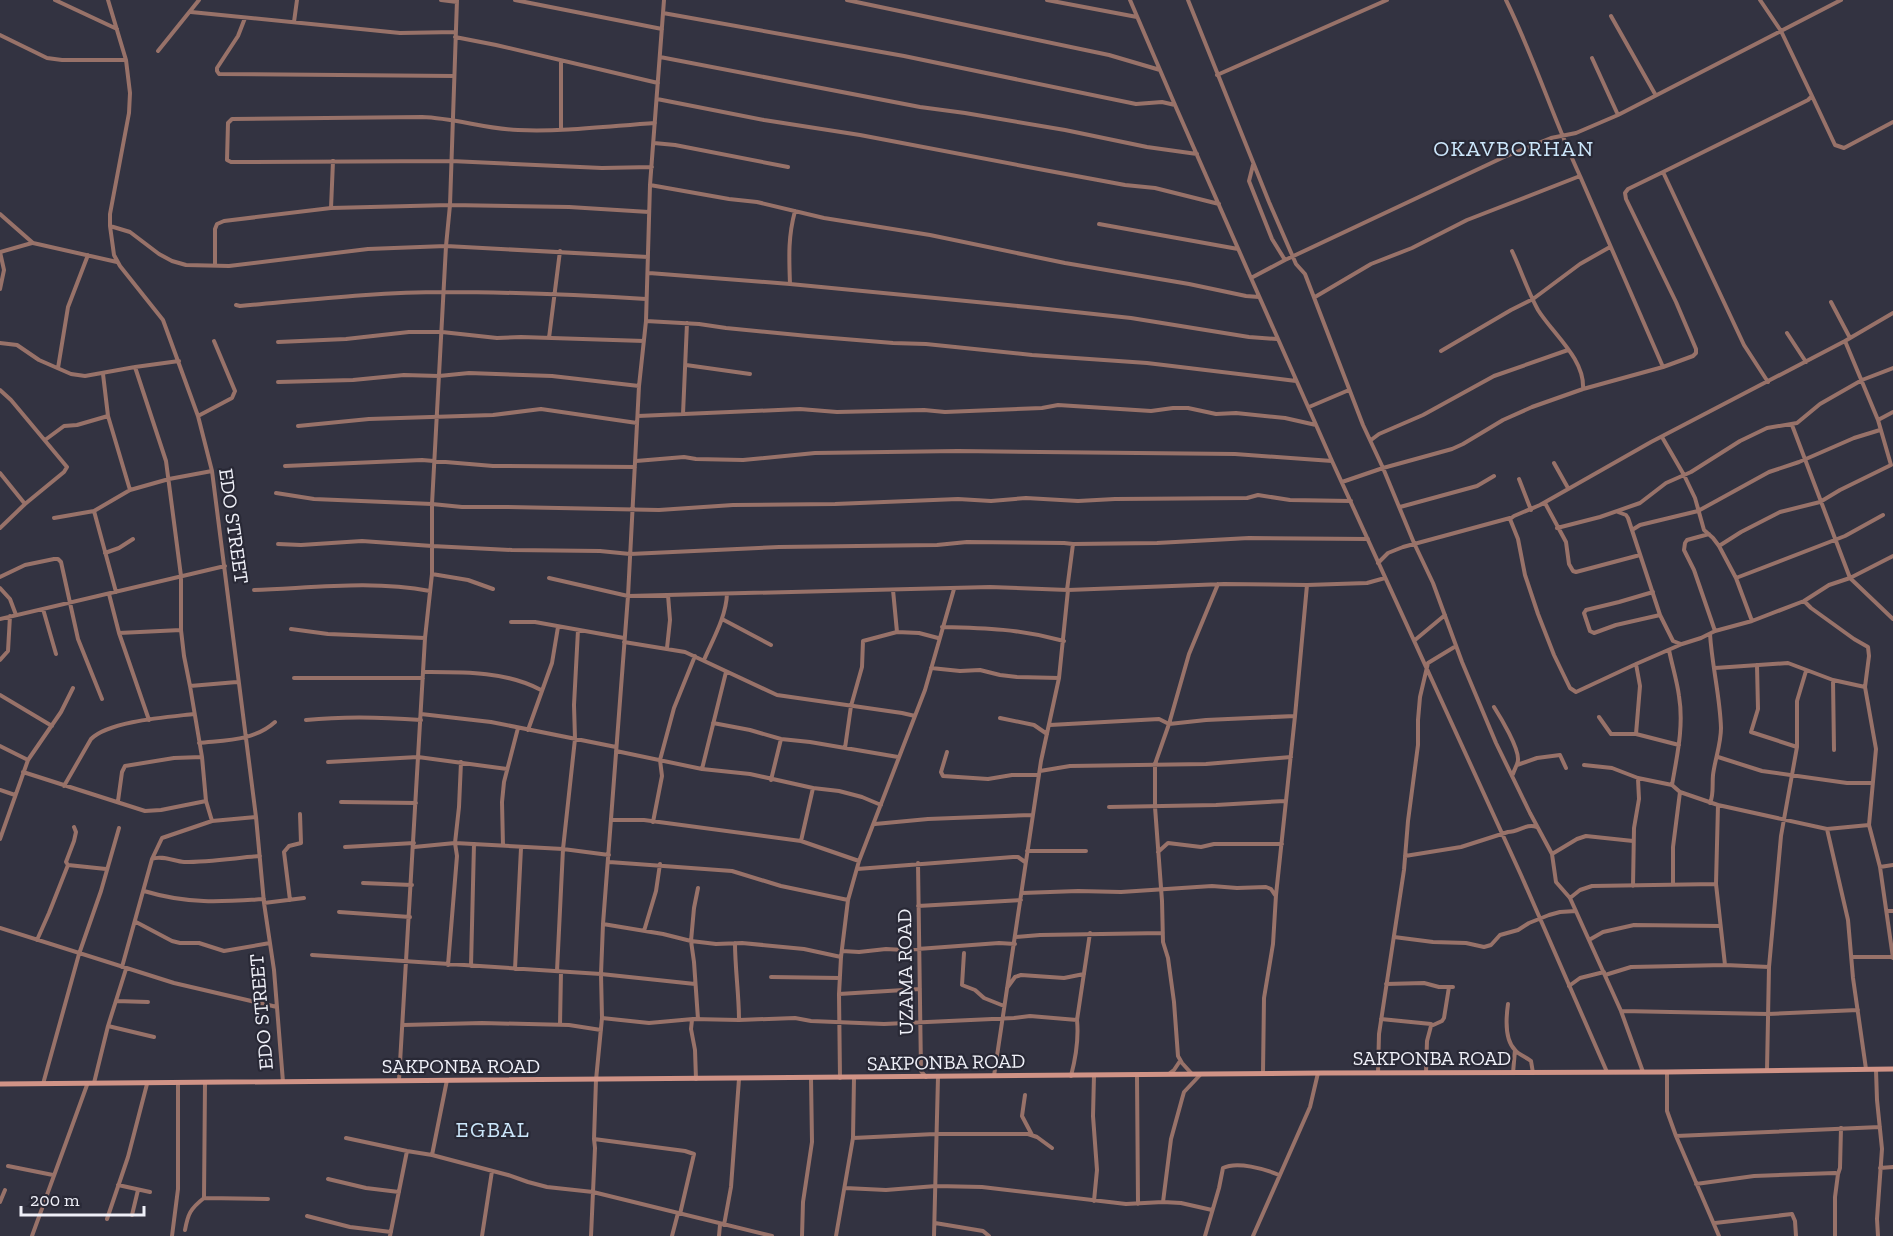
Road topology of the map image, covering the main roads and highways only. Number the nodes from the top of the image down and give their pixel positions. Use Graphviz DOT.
graph roads {
  1 [pos="1893,1069"];
  2 [pos="0,1084"];
  1 -- 2 [label="main road, SAKPONBA ROAD"];
}
